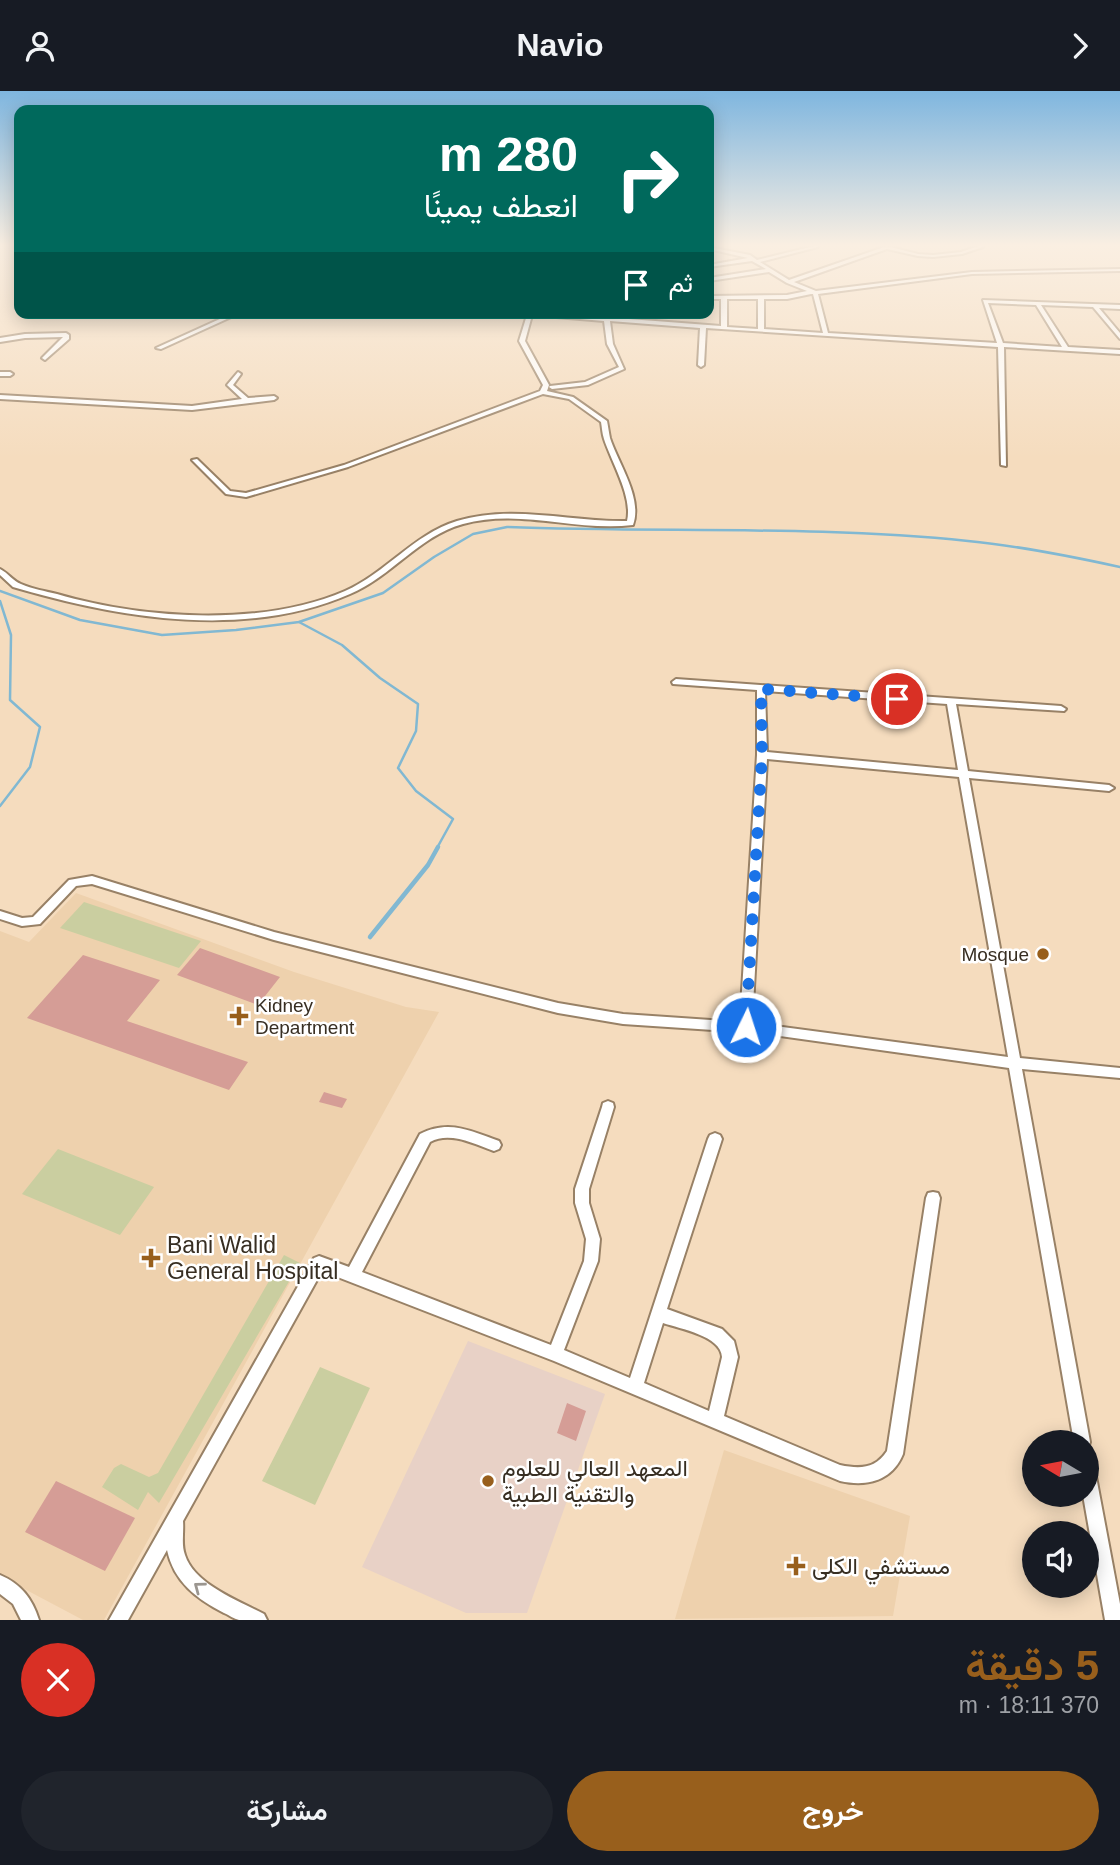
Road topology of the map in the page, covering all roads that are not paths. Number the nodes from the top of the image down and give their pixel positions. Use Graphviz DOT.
graph roads {
  1 [pos="724,315"];
  2 [pos="761,315"];
  3 [pos="820,315"];
  4 [pos="990,315"];
  5 [pos="1045,315"];
  6 [pos="1103,315"];
  7 [pos="224,319"];
  8 [pos="526,319"];
  9 [pos="596,319"];
  10 [pos="607,320"];
  11 [pos="703,327"];
  12 [pos="724,329"];
  13 [pos="761,331"];
  14 [pos="826,335"];
  15 [pos="1120,337"];
  16 [pos="0,340"];
  17 [pos="1001,346"];
  18 [pos="159,348"];
  19 [pos="1066,349"];
  20 [pos="1120,352"];
  21 [pos="45,358"];
  22 [pos="701,365"];
  23 [pos="0,374"];
  24 [pos="9,374"];
  25 [pos="238,374"];
  26 [pos="545,389"];
  27 [pos="0,397"];
  28 [pos="245,398"];
  29 [pos="274,398"];
  30 [pos="195,460"];
  31 [pos="1004,464"];
  32 [pos="0,571"];
  33 [pos="676,682"];
  34 [pos="761,689"];
  35 [pos="951,703"];
  36 [pos="1061,709"];
  37 [pos="762,755"];
  38 [pos="962,774"];
  39 [pos="1109,788"];
  40 [pos="0,915"];
  41 [pos="746,1027"];
  42 [pos="1013,1063"];
  43 [pos="1120,1073"];
  44 [pos="608,1107"];
  45 [pos="715,1139"];
  46 [pos="494,1145"];
  47 [pos="933,1198"];
  48 [pos="352,1276"];
  49 [pos="659,1314"];
  50 [pos="555,1354"];
  51 [pos="635,1387"];
  52 [pos="715,1420"];
  53 [pos="1080,1430"];
  54 [pos="1094,1507"];
  55 [pos="177,1516"];
  56 [pos="0,1584"];
  57 [pos="30,1620"];
  58 [pos="118,1620"];
  59 [pos="258,1620"];
  60 [pos="1114,1620"];
  1 -- 12 [label="street"];
  2 -- 13 [label="street"];
  3 -- 14 [label="street"];
  4 -- 17 [label="street"];
  5 -- 19 [label="street"];
  6 -- 15 [label="street"];
  7 -- 18 [label="street"];
  8 -- 26 [label="street"];
  9 -- 10 [label="street"];
  10 -- 11 [label="street"];
  10 -- 26 [label="street"];
  11 -- 12 [label="street"];
  11 -- 22 [label="street"];
  12 -- 13 [label="street"];
  13 -- 14 [label="street"];
  14 -- 17 [label="street"];
  16 -- 21 [label="street"];
  17 -- 19 [label="street"];
  17 -- 31 [label="street"];
  19 -- 20 [label="street"];
  23 -- 24 [label="street"];
  25 -- 28 [label="street"];
  26 -- 30 [label="street"];
  26 -- 32 [label="street"];
  27 -- 28 [label="street"];
  28 -- 29 [label="street"];
  33 -- 34 [label="street"];
  34 -- 35 [label="street"];
  34 -- 37 [label="street"];
  35 -- 36 [label="street"];
  35 -- 38 [label="street"];
  37 -- 38 [label="street"];
  37 -- 41 [label="street"];
  38 -- 39 [label="street"];
  38 -- 42 [label="street"];
  40 -- 41 [label="street"];
  41 -- 42 [label="street"];
  42 -- 43 [label="street"];
  42 -- 53 [label="street"];
  44 -- 50 [label="street"];
  45 -- 49 [label="street"];
  46 -- 48 [label="street"];
  47 -- 52 [label="street"];
  48 -- 50 [label="street"];
  48 -- 55 [label="street"];
  49 -- 51 [label="street"];
  49 -- 52 [label="street"];
  50 -- 51 [label="street"];
  51 -- 52 [label="street"];
  54 -- 60 [label="street"];
  55 -- 58 [label="street"];
  59 -- 55 [label="street, one-way"];
  56 -- 57 [label="street"];
}
